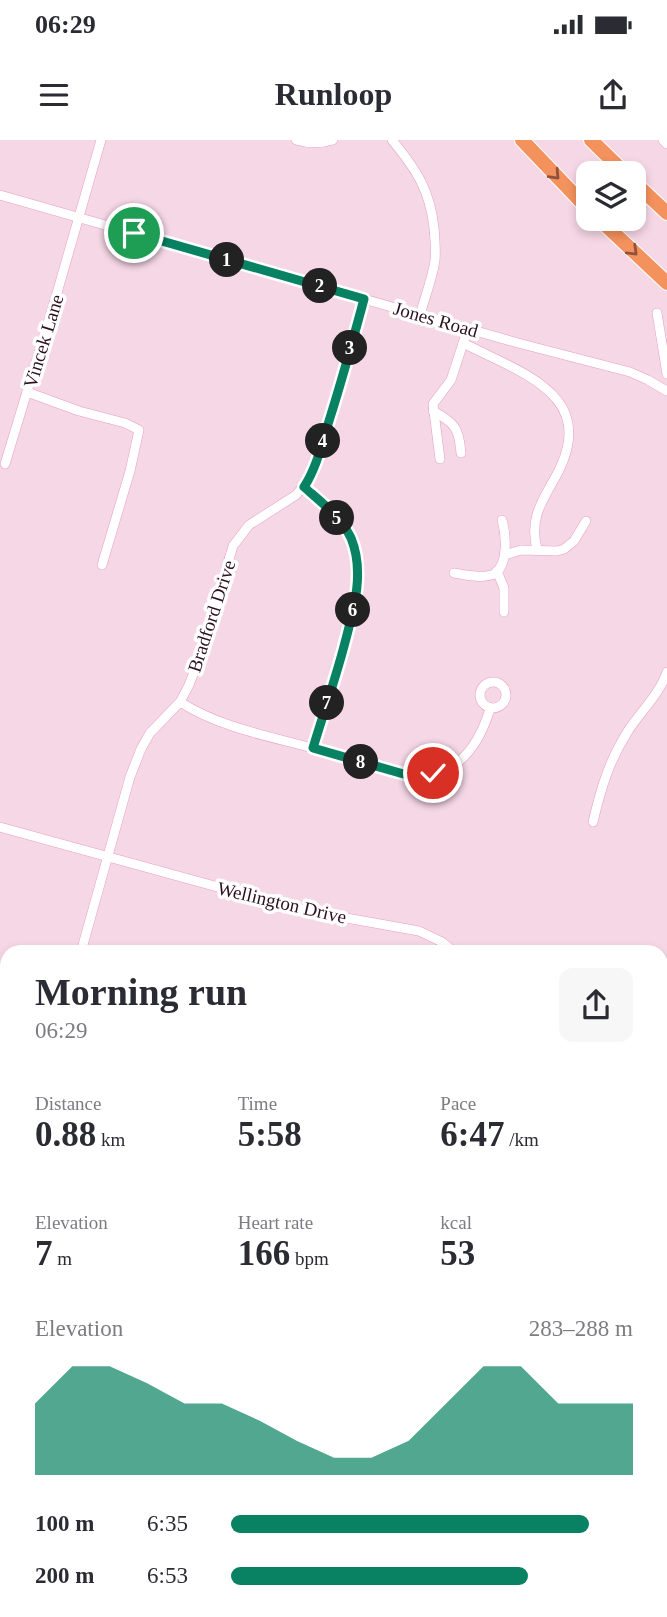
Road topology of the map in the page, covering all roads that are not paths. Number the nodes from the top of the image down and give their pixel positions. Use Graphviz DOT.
graph roads {
  1 [pos="100,140"];
  2 [pos="296,140"];
  3 [pos="333,140"];
  4 [pos="392,140"];
  5 [pos="522,140"];
  6 [pos="591,140"];
  7 [pos="663,140"];
  8 [pos="667,144"];
  9 [pos="613,161"];
  10 [pos="646,193"];
  11 [pos="0,195"];
  12 [pos="576,196"];
  13 [pos="667,213"];
  14 [pos="78,217"];
  15 [pos="612,231"];
  16 [pos="667,283"];
  17 [pos="364,299"];
  18 [pos="657,313"];
  19 [pos="420,315"];
  20 [pos="468,328"];
  21 [pos="463,343"];
  22 [pos="667,374"];
  23 [pos="667,391"];
  24 [pos="27,392"];
  25 [pos="433,411"];
  26 [pos="461,453"];
  27 [pos="440,459"];
  28 [pos="5,464"];
  29 [pos="304,487"];
  30 [pos="502,520"];
  31 [pos="586,522"];
  32 [pos="537,549"];
  33 [pos="505,555"];
  34 [pos="102,565"];
  35 [pos="498,571"];
  36 [pos="454,573"];
  37 [pos="504,612"];
  38 [pos="667,672"];
  39 [pos="180,702"];
  40 [pos="490,709"];
  41 [pos="313,748"];
  42 [pos="593,822"];
  43 [pos="0,827"];
  44 [pos="107,857"];
  45 [pos="83,945"];
  46 [pos="446,945"];
  1 -- 14 [label="street, Vincek Lane"];
  2 -- 3 [label="street"];
  4 -- 19 [label="street"];
  5 -- 12 [label="highway, one-way"];
  6 -- 9 [label="highway"];
  7 -- 8 [label="street"];
  10 -- 13 [label="highway"];
  11 -- 14 [label="street, Jones Road"];
  14 -- 17 [label="street, Jones Road"];
  14 -- 24 [label="street, Vincek Lane"];
  15 -- 16 [label="highway, one-way"];
  17 -- 19 [label="street, Jones Road"];
  17 -- 29 [label="street, Bradford Drive"];
  18 -- 22 [label="street"];
  19 -- 20 [label="street, Jones Road"];
  20 -- 21 [label="street"];
  20 -- 23 [label="street, Jones Road"];
  21 -- 25 [label="street"];
  21 -- 32 [label="street"];
  24 -- 28 [label="street, Vincek Lane"];
  24 -- 34 [label="street"];
  25 -- 26 [label="street"];
  25 -- 27 [label="street"];
  29 -- 39 [label="street, Bradford Drive"];
  29 -- 41 [label="street"];
  30 -- 33 [label="street"];
  31 -- 32 [label="street"];
  32 -- 33 [label="street"];
  33 -- 35 [label="street"];
  35 -- 36 [label="street"];
  35 -- 37 [label="street"];
  38 -- 42 [label="street"];
  39 -- 41 [label="street"];
  39 -- 44 [label="street, Bradford Drive"];
  40 -- 41 [label="street"];
  43 -- 44 [label="street, Wellington Drive"];
  44 -- 45 [label="street, Bradford Drive"];
  44 -- 46 [label="street, Wellington Drive"];
}
